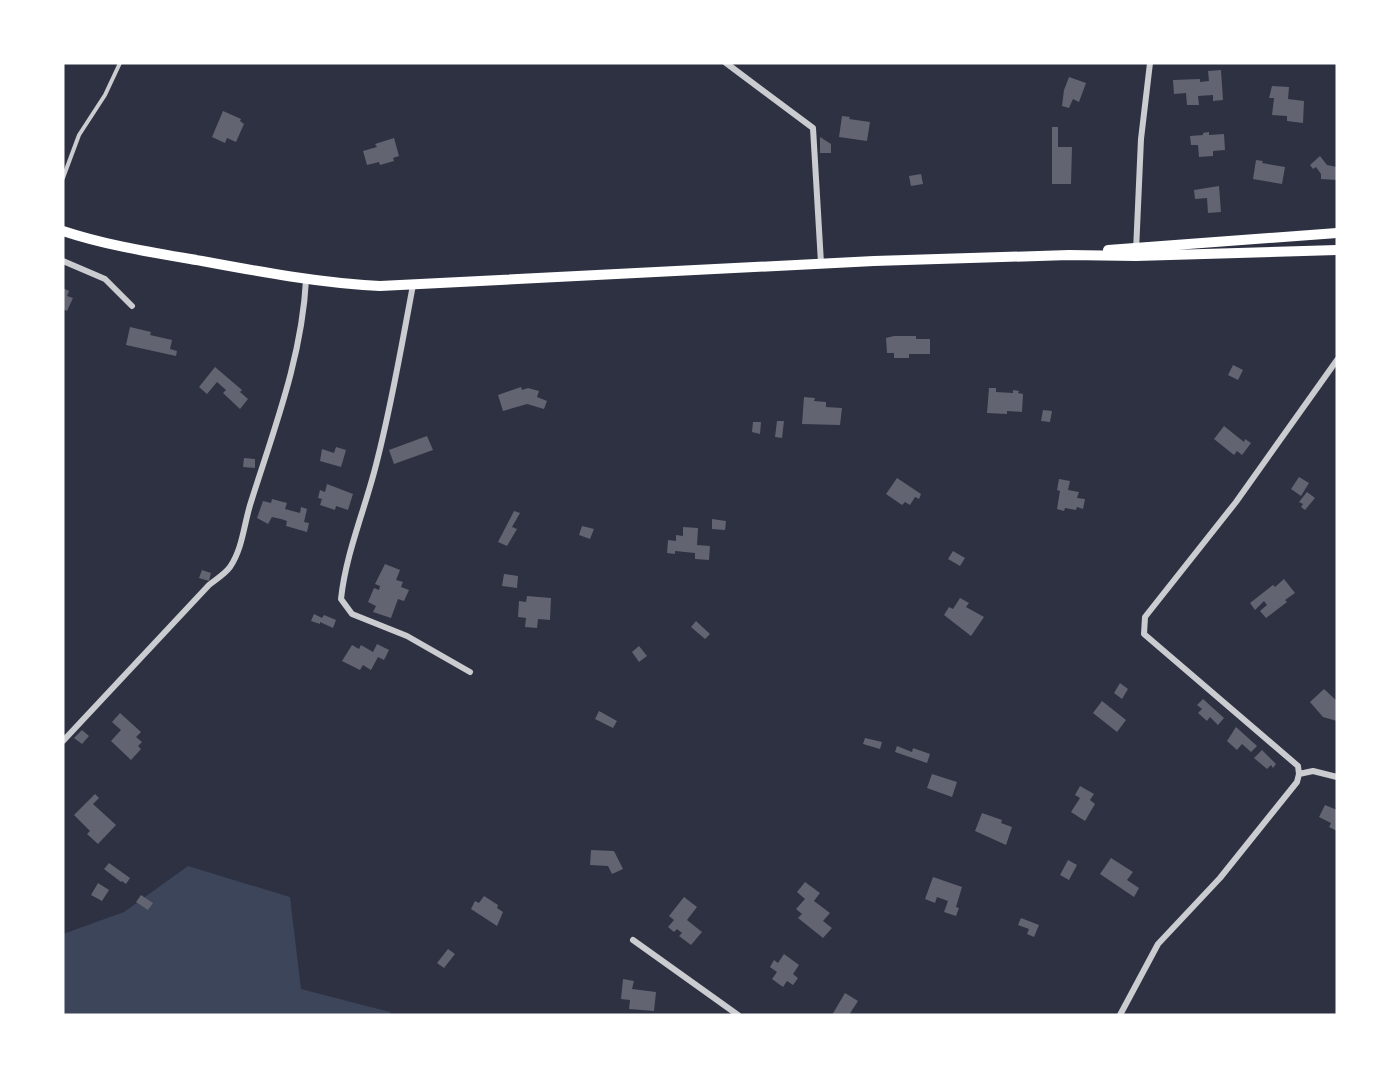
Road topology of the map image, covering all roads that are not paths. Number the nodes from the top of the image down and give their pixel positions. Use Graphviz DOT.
graph roads {
  1 [pos="120,63"];
  2 [pos="726,63"];
  3 [pos="1150,63"];
  4 [pos="63,178"];
  5 [pos="63,231"];
  6 [pos="1337,233"];
  7 [pos="1337,250"];
  8 [pos="1136,252"];
  9 [pos="63,261"];
  10 [pos="821,263"];
  11 [pos="306,280"];
  12 [pos="413,285"];
  13 [pos="132,306"];
  14 [pos="1337,360"];
  15 [pos="470,672"];
  16 [pos="63,741"];
  17 [pos="1299,774"];
  18 [pos="1337,777"];
  19 [pos="633,940"];
  20 [pos="738,1015"];
  21 [pos="1120,1015"];
  1 -- 4 [label="lane"];
  2 -- 10 [label="street"];
  3 -- 8 [label="street"];
  5 -- 11 [label="main road"];
  6 -- 8 [label="main road"];
  7 -- 8 [label="main road"];
  8 -- 10 [label="main road"];
  9 -- 13 [label="street"];
  10 -- 12 [label="main road"];
  11 -- 12 [label="main road"];
  11 -- 16 [label="street"];
  12 -- 15 [label="street"];
  14 -- 17 [label="street"];
  17 -- 18 [label="street"];
  17 -- 21 [label="street"];
  19 -- 20 [label="street"];
}
